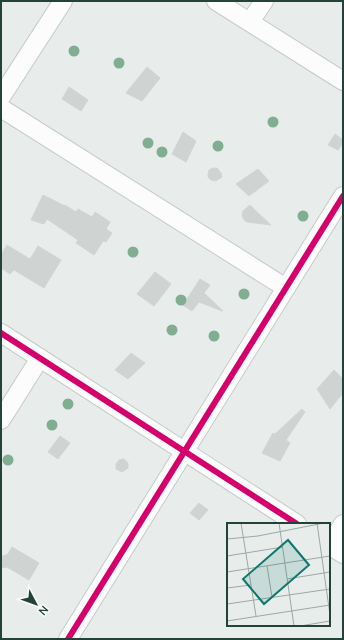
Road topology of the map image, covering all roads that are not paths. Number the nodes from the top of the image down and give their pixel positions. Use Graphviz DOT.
graph roads {
  1 [pos="63,1"];
  2 [pos="216,1"];
  3 [pos="264,1"];
  4 [pos="250,22"];
  5 [pos="343,81"];
  6 [pos="1,98"];
  7 [pos="1,108"];
  8 [pos="343,196"];
  9 [pos="286,288"];
  10 [pos="1,333"];
  11 [pos="40,358"];
  12 [pos="1,420"];
  13 [pos="184,451"];
  14 [pos="295,523"];
  15 [pos="343,524"];
  16 [pos="334,548"];
  17 [pos="68,639"];
  1 -- 6 [label="street"];
  2 -- 4 [label="street"];
  3 -- 4 [label="street"];
  4 -- 5 [label="street"];
  7 -- 9 [label="street"];
  8 -- 9 [label="street"];
  9 -- 13 [label="street"];
  10 -- 11 [label="street"];
  11 -- 12 [label="street"];
  11 -- 13 [label="street"];
  13 -- 14 [label="street"];
  13 -- 17 [label="street"];
  15 -- 16 [label="street"];
}
